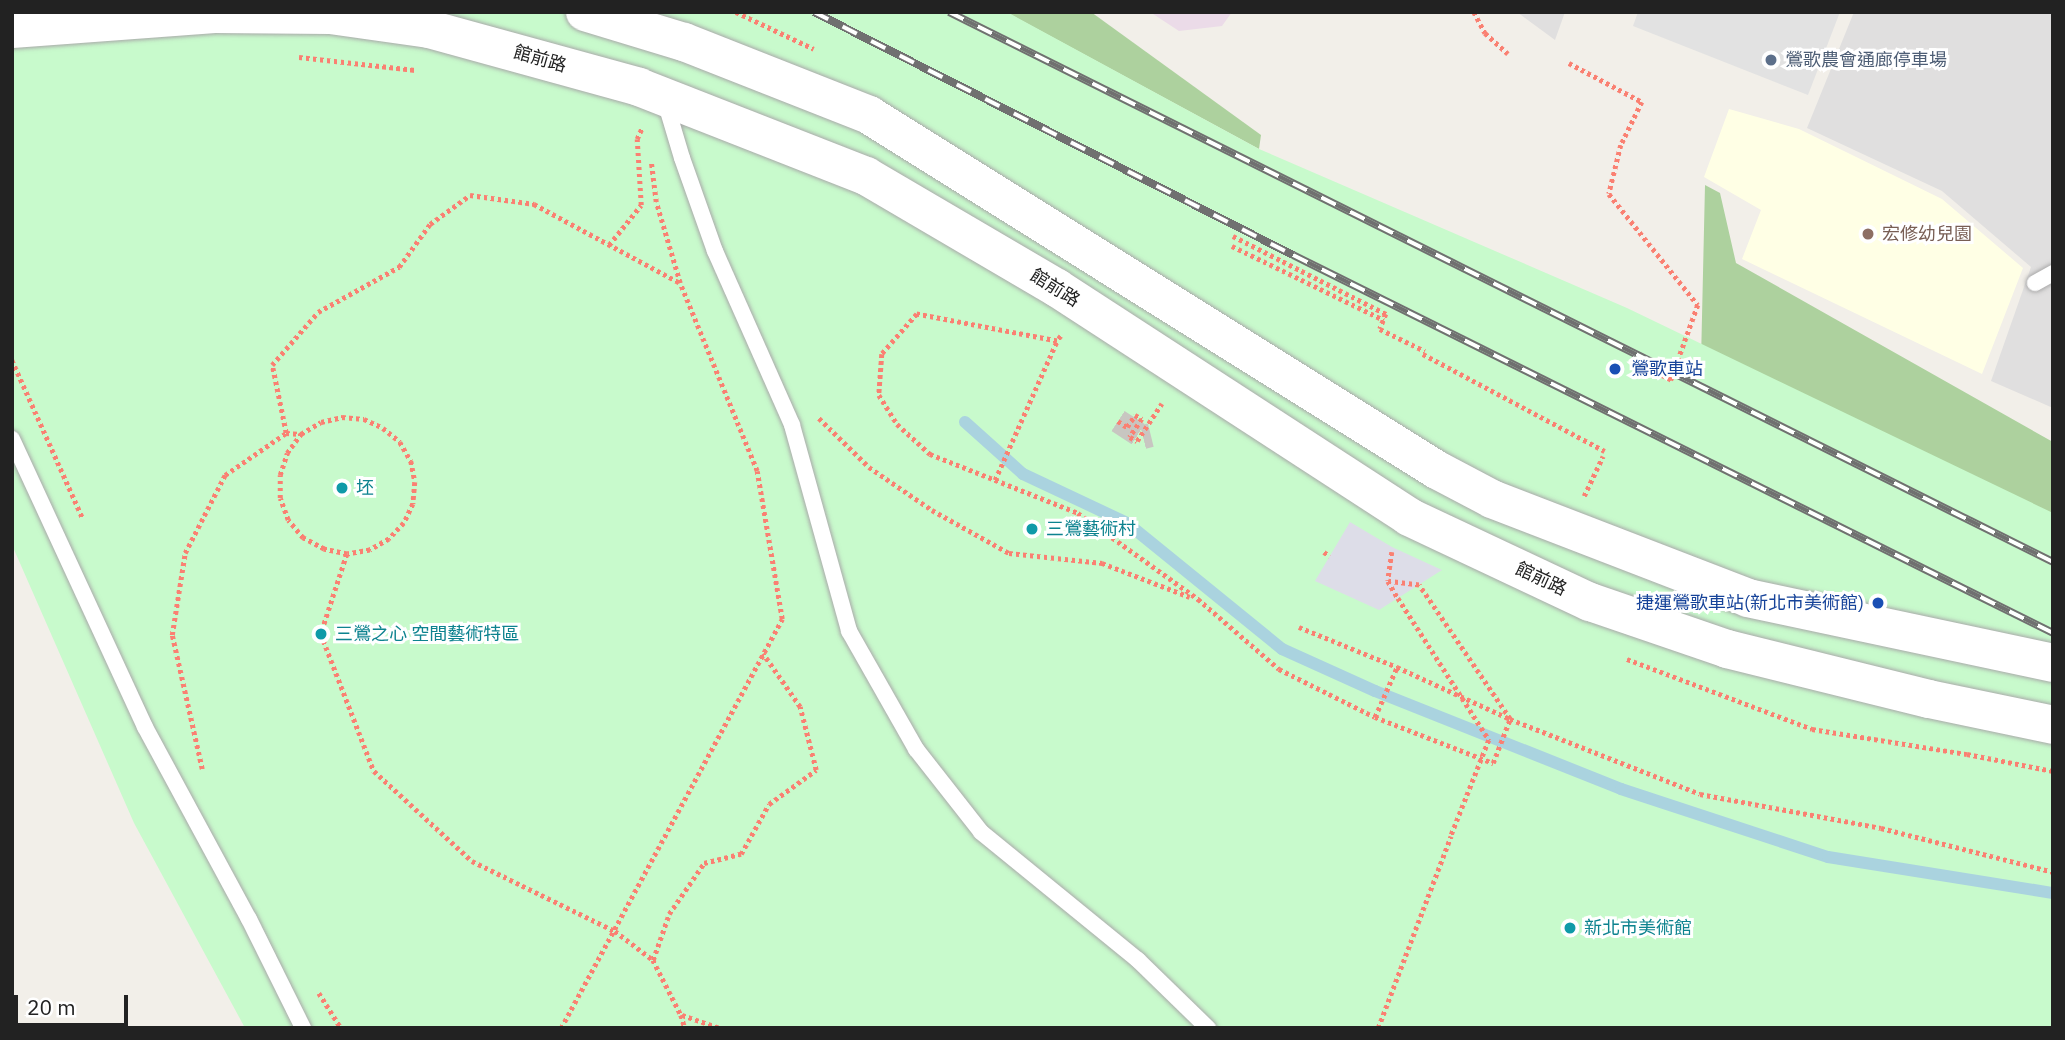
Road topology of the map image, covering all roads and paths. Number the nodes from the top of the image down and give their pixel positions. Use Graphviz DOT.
graph roads {
  1 [pos="585,12"];
  2 [pos="736,12"];
  3 [pos="1474,12"];
  4 [pos="12,29"];
  5 [pos="815,49"];
  6 [pos="1508,54"];
  7 [pos="1569,63"];
  8 [pos="656,113"];
  9 [pos="651,154"];
  10 [pos="1233,236"];
  11 [pos="609,245"];
  12 [pos="1232,246"];
  13 [pos="2053,273"];
  14 [pos="680,283"];
  15 [pos="2035,283"];
  16 [pos="1384,320"];
  17 [pos="1061,335"];
  18 [pos="1057,341"];
  19 [pos="12,360"];
  20 [pos="1644,366"];
  21 [pos="1162,403"];
  22 [pos="1118,421"];
  23 [pos="286,433"];
  24 [pos="301,434"];
  25 [pos="12,439"];
  26 [pos="869,467"];
  27 [pos="995,480"];
  28 [pos="1571,494"];
  29 [pos="1582,499"];
  30 [pos="1595,504"];
  31 [pos="84,522"];
  32 [pos="1392,547"];
  33 [pos="1324,552"];
  34 [pos="347,554"];
  35 [pos="1330,555"];
  36 [pos="1388,581"];
  37 [pos="1198,600"];
  38 [pos="1299,627"];
  39 [pos="763,654"];
  40 [pos="2053,663"];
  41 [pos="1398,667"];
  42 [pos="1375,717"];
  43 [pos="1510,719"];
  44 [pos="2053,725"];
  45 [pos="190,754"];
  46 [pos="2053,872"];
  47 [pos="615,931"];
  48 [pos="653,960"];
  49 [pos="318,990"];
  50 [pos="681,1015"];
  51 [pos="303,1028"];
  52 [pos="341,1028"];
  53 [pos="561,1028"];
  54 [pos="685,1028"];
  55 [pos="719,1028"];
  56 [pos="1208,1028"];
  57 [pos="1378,1028"];
  1 -- 40 [label="street"];
  2 -- 5 [label="path"];
  3 -- 6 [label="path"];
  4 -- 8 [label="street, 館前路"];
  7 -- 20 [label="path"];
  8 -- 11 [label="path"];
  8 -- 44 [label="street, 館前路"];
  8 -- 56 [label="lane"];
  9 -- 14 [label="path"];
  10 -- 16 [label="path"];
  11 -- 14 [label="path"];
  11 -- 23 [label="path"];
  12 -- 16 [label="path"];
  13 -- 15 [label="lane"];
  14 -- 39 [label="path"];
  16 -- 29 [label="path"];
  17 -- 18 [label="path"];
  18 -- 27 [label="path"];
  18 -- 27 [label="path"];
  19 -- 31 [label="path"];
  21 -- 22 [label="path"];
  23 -- 24 [label="path"];
  23 -- 45 [label="path"];
  24 -- 34 [label="path"];
  24 -- 34 [label="path"];
  25 -- 51 [label="lane"];
  26 -- 37 [label="path"];
  27 -- 37 [label="path"];
  28 -- 29 [label="path"];
  29 -- 30 [label="path"];
  32 -- 36 [label="path"];
  33 -- 35 [label="path"];
  34 -- 47 [label="path"];
  36 -- 43 [label="path"];
  36 -- 57 [label="path, bridge"];
  37 -- 42 [label="path"];
  38 -- 41 [label="path"];
  39 -- 47 [label="path"];
  39 -- 48 [label="path"];
  41 -- 42 [label="path"];
  41 -- 43 [label="path"];
  42 -- 43 [label="path"];
  43 -- 46 [label="path"];
  47 -- 48 [label="path"];
  47 -- 53 [label="path"];
  48 -- 50 [label="path"];
  49 -- 52 [label="path"];
  50 -- 54 [label="path"];
  50 -- 55 [label="path"];
}
